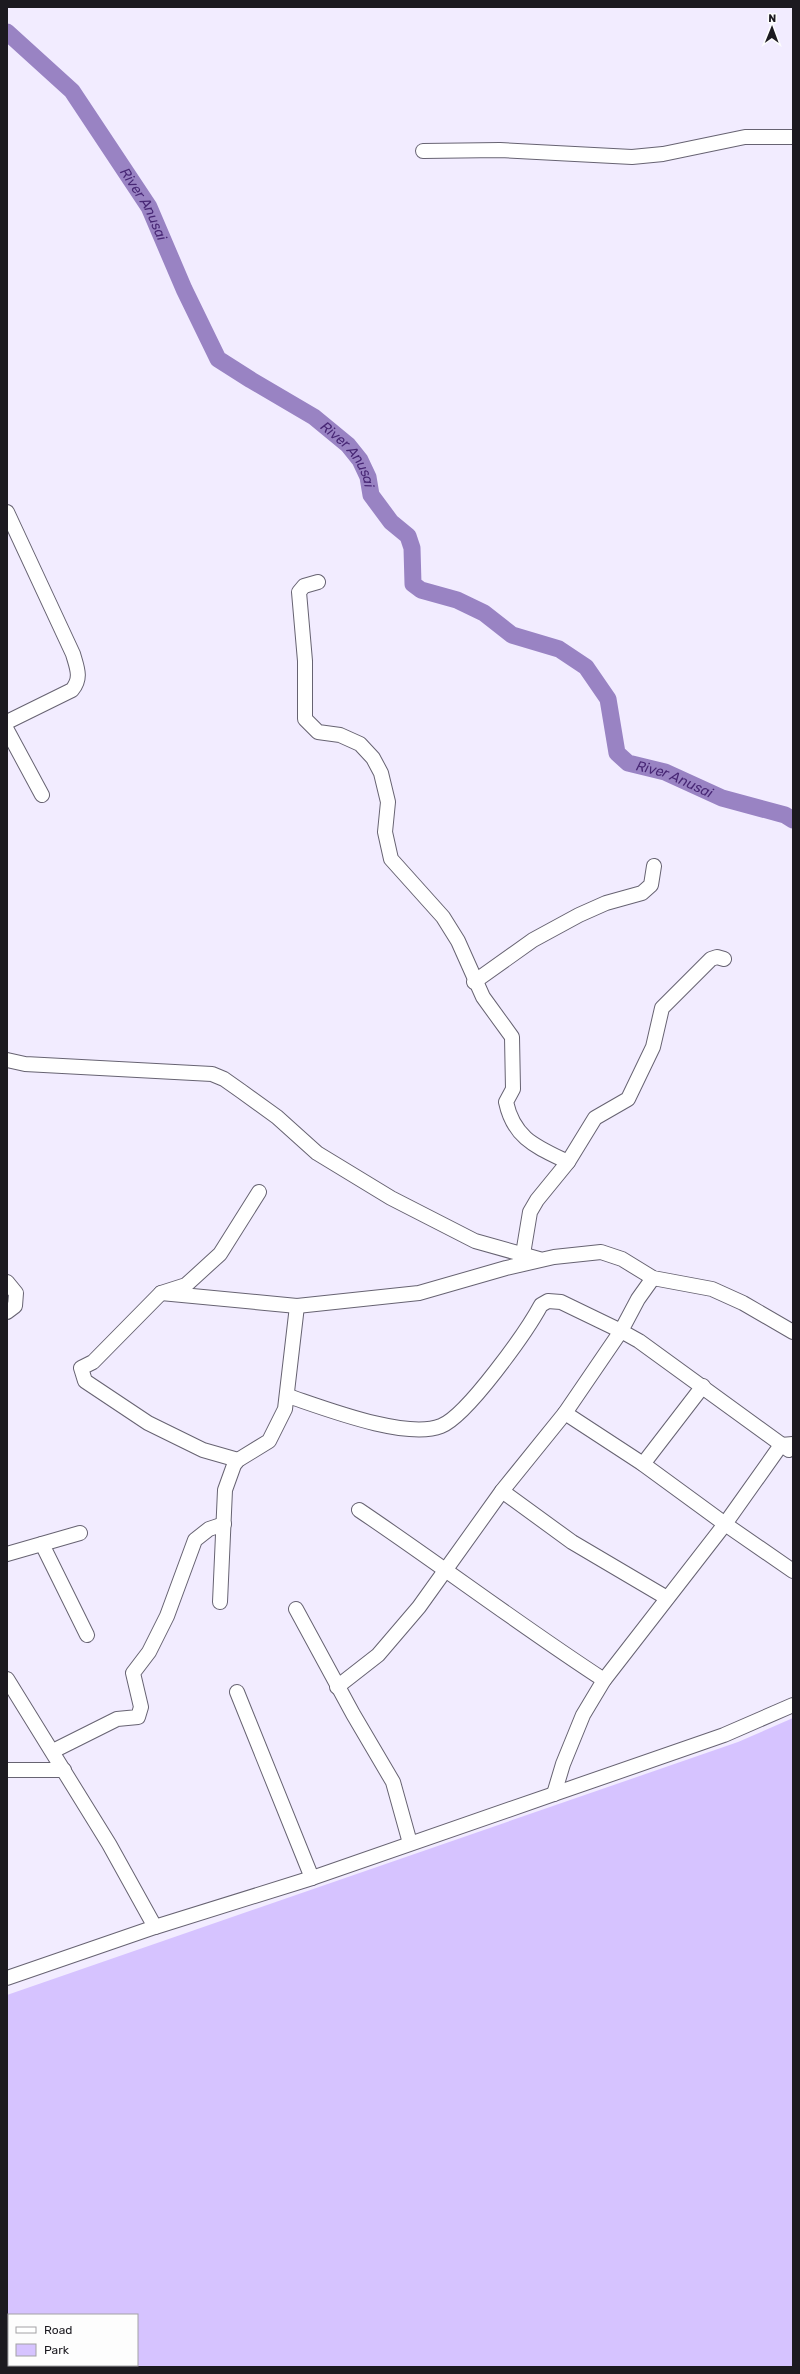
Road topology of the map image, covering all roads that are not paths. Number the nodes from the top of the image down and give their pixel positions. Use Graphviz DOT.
graph roads {
  1 [pos="793,137"];
  2 [pos="423,151"];
  3 [pos="7,512"];
  4 [pos="318,582"];
  5 [pos="7,722"];
  6 [pos="7,730"];
  7 [pos="42,795"];
  8 [pos="654,866"];
  9 [pos="724,959"];
  10 [pos="474,982"];
  11 [pos="7,1060"];
  12 [pos="568,1162"];
  13 [pos="259,1192"];
  14 [pos="523,1254"];
  15 [pos="541,1260"];
  16 [pos="653,1278"];
  17 [pos="7,1282"];
  18 [pos="161,1293"];
  19 [pos="297,1306"];
  20 [pos="7,1312"];
  21 [pos="621,1331"];
  22 [pos="793,1332"];
  23 [pos="702,1386"];
  24 [pos="288,1396"];
  25 [pos="565,1413"];
  26 [pos="787,1444"];
  27 [pos="793,1454"];
  28 [pos="238,1460"];
  29 [pos="643,1464"];
  30 [pos="502,1491"];
  31 [pos="359,1510"];
  32 [pos="224,1524"];
  33 [pos="725,1524"];
  34 [pos="80,1533"];
  35 [pos="42,1544"];
  36 [pos="7,1554"];
  37 [pos="447,1570"];
  38 [pos="793,1571"];
  39 [pos="667,1598"];
  40 [pos="220,1602"];
  41 [pos="296,1609"];
  42 [pos="87,1635"];
  43 [pos="7,1679"];
  44 [pos="604,1680"];
  45 [pos="337,1687"];
  46 [pos="237,1692"];
  47 [pos="793,1705"];
  48 [pos="53,1750"];
  49 [pos="7,1770"];
  50 [pos="64,1770"];
  51 [pos="554,1794"];
  52 [pos="410,1843"];
  53 [pos="312,1878"];
  54 [pos="155,1927"];
  55 [pos="7,1978"];
  1 -- 2 [label="street"];
  3 -- 5 [label="street"];
  4 -- 10 [label="street"];
  6 -- 7 [label="street"];
  8 -- 10 [label="street"];
  9 -- 12 [label="street"];
  10 -- 12 [label="street"];
  11 -- 14 [label="street"];
  12 -- 14 [label="street"];
  13 -- 18 [label="street"];
  14 -- 15 [label="street"];
  15 -- 16 [label="street"];
  15 -- 19 [label="street"];
  16 -- 21 [label="street"];
  16 -- 22 [label="street"];
  17 -- 20 [label="street"];
  18 -- 19 [label="street"];
  18 -- 28 [label="street"];
  19 -- 24 [label="street"];
  21 -- 23 [label="street"];
  21 -- 24 [label="street"];
  21 -- 25 [label="street"];
  23 -- 26 [label="street"];
  23 -- 29 [label="street"];
  24 -- 28 [label="street"];
  25 -- 29 [label="street"];
  25 -- 30 [label="street"];
  26 -- 27 [label="street"];
  26 -- 33 [label="street"];
  28 -- 32 [label="street"];
  29 -- 33 [label="street"];
  30 -- 37 [label="street"];
  30 -- 39 [label="street"];
  31 -- 37 [label="street"];
  32 -- 40 [label="street"];
  32 -- 48 [label="street"];
  33 -- 38 [label="street"];
  33 -- 39 [label="street"];
  34 -- 35 [label="street"];
  35 -- 36 [label="street"];
  35 -- 42 [label="street"];
  37 -- 44 [label="street"];
  37 -- 45 [label="street"];
  39 -- 44 [label="street"];
  41 -- 45 [label="street"];
  43 -- 48 [label="street"];
  44 -- 51 [label="street"];
  45 -- 52 [label="street"];
  46 -- 53 [label="street"];
  47 -- 51 [label="street"];
  48 -- 50 [label="street"];
  49 -- 50 [label="street"];
  50 -- 54 [label="street"];
  51 -- 52 [label="street"];
  52 -- 53 [label="street"];
  53 -- 54 [label="street"];
  54 -- 55 [label="street"];
}
